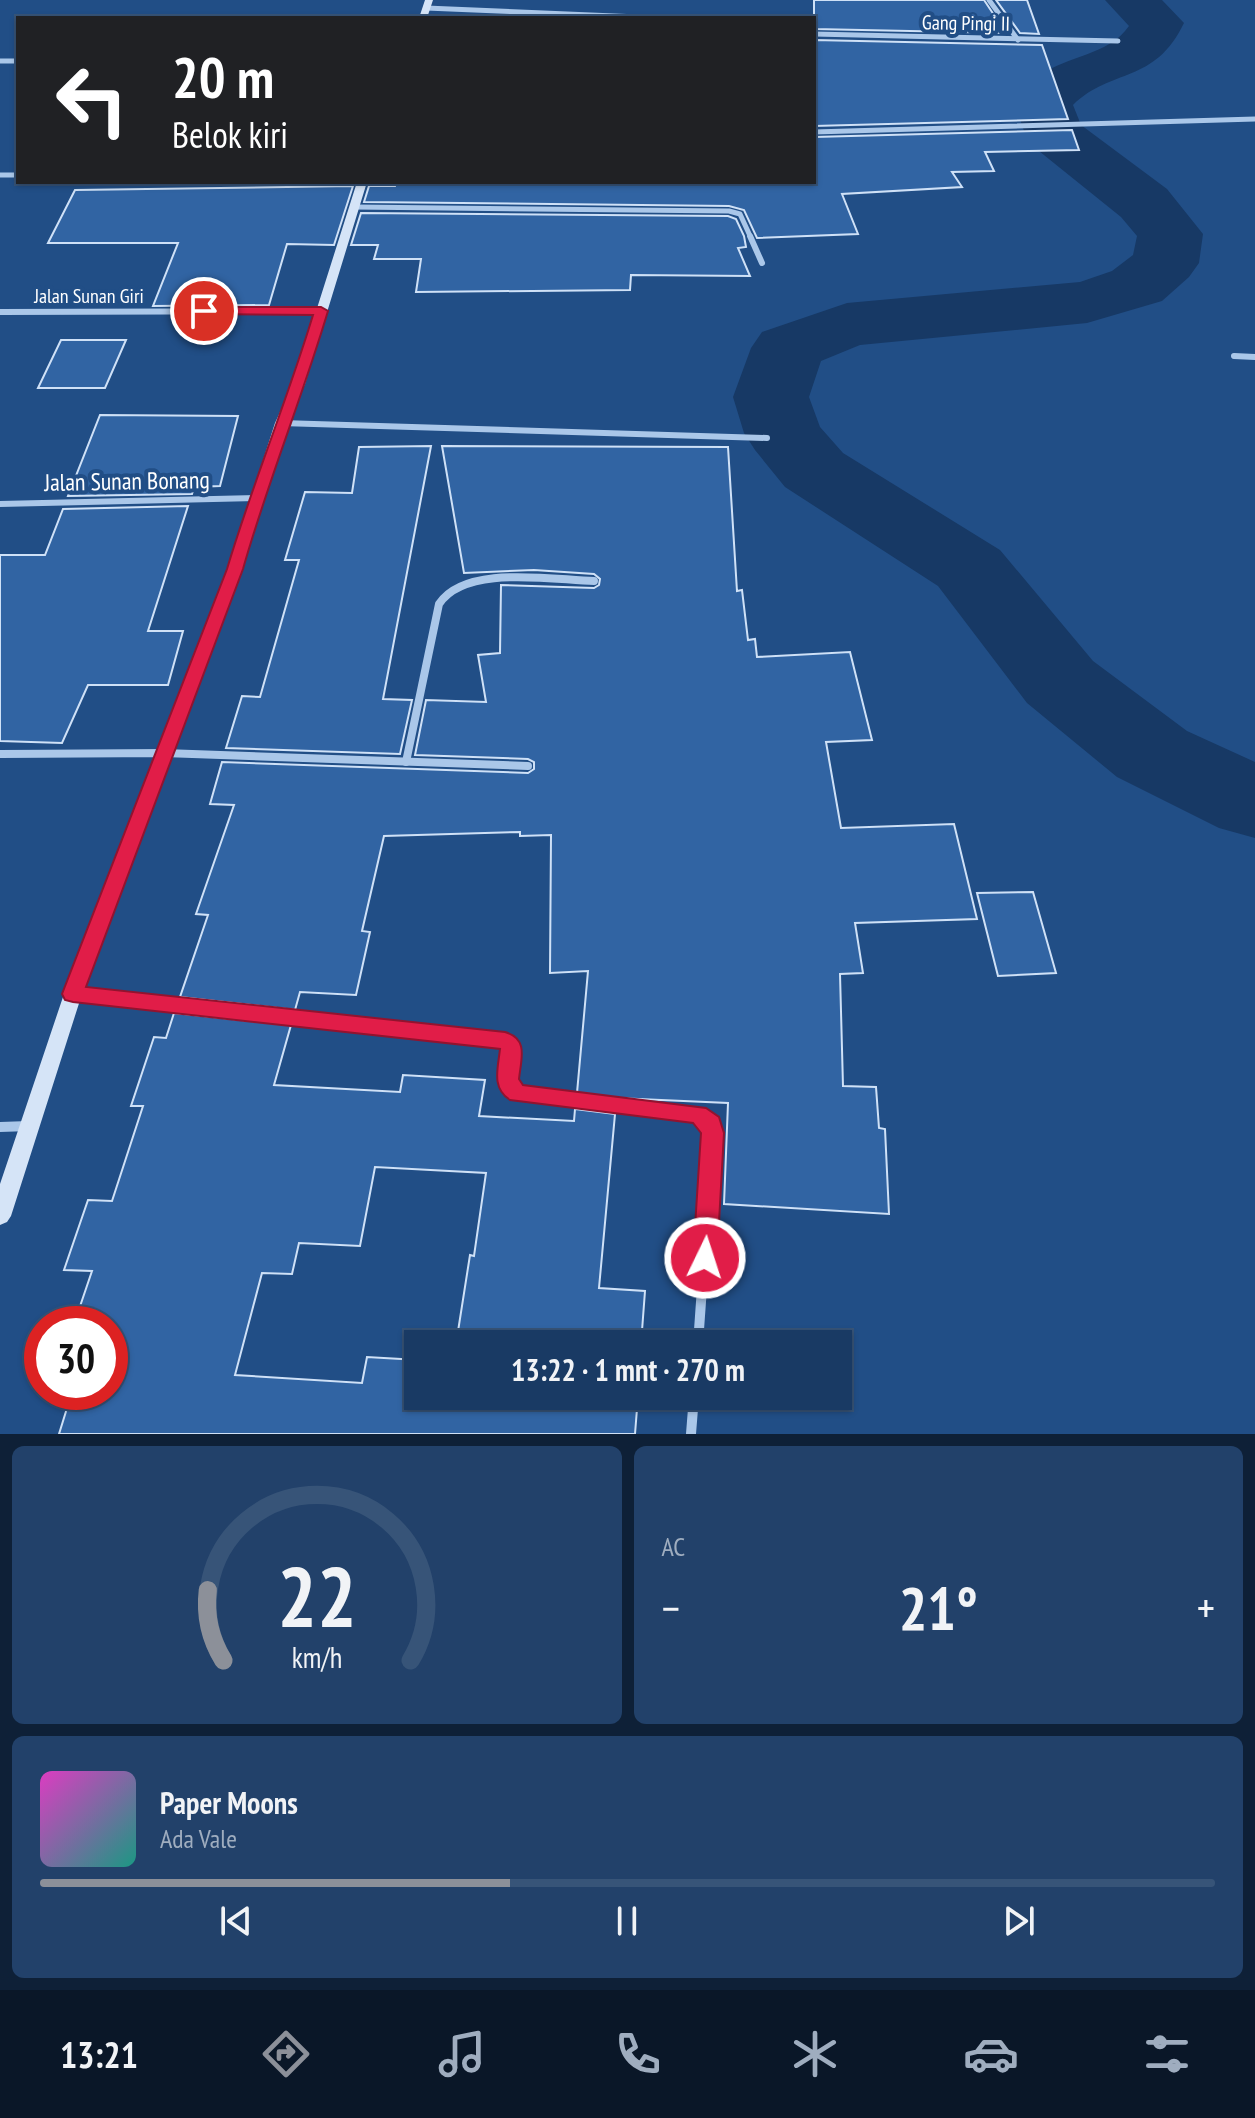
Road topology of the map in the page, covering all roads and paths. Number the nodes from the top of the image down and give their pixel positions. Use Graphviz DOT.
graph roads {
  1 [pos="989,0"];
  2 [pos="426,9"];
  3 [pos="610,16"];
  4 [pos="816,34"];
  5 [pos="1018,40"];
  6 [pos="1118,41"];
  7 [pos="1255,119"];
  8 [pos="816,132"];
  9 [pos="361,184"];
  10 [pos="355,207"];
  11 [pos="762,263"];
  12 [pos="321,311"];
  13 [pos="0,312"];
  14 [pos="1234,356"];
  15 [pos="1255,357"];
  16 [pos="281,423"];
  17 [pos="767,438"];
  18 [pos="256,498"];
  19 [pos="0,504"];
  20 [pos="594,581"];
  21 [pos="164,753"];
  22 [pos="0,754"];
  23 [pos="406,762"];
  24 [pos="528,766"];
  25 [pos="73,994"];
  26 [pos="29,1126"];
  27 [pos="0,1127"];
  28 [pos="0,1216"];
  29 [pos="699,1330"];
  30 [pos="693,1410"];
  31 [pos="691,1434"];
  1 -- 5 [label="street"];
  2 -- 3 [label="street"];
  4 -- 5 [label="street, Gang Pingi II"];
  5 -- 6 [label="street, Gang Pingi II"];
  7 -- 8 [label="street"];
  9 -- 10 [label="street"];
  10 -- 11 [label="street"];
  10 -- 12 [label="street"];
  12 -- 13 [label="street, Jalan Sunan Giri"];
  12 -- 16 [label="street"];
  14 -- 15 [label="street"];
  16 -- 17 [label="street"];
  16 -- 18 [label="street"];
  18 -- 19 [label="street, Jalan Sunan Bonang"];
  18 -- 21 [label="street"];
  20 -- 23 [label="street"];
  21 -- 22 [label="street"];
  21 -- 23 [label="street"];
  21 -- 25 [label="street"];
  23 -- 24 [label="street"];
  25 -- 26 [label="street"];
  25 -- 29 [label="street"];
  26 -- 27 [label="street"];
  26 -- 28 [label="street"];
  30 -- 31 [label="street"];
}
